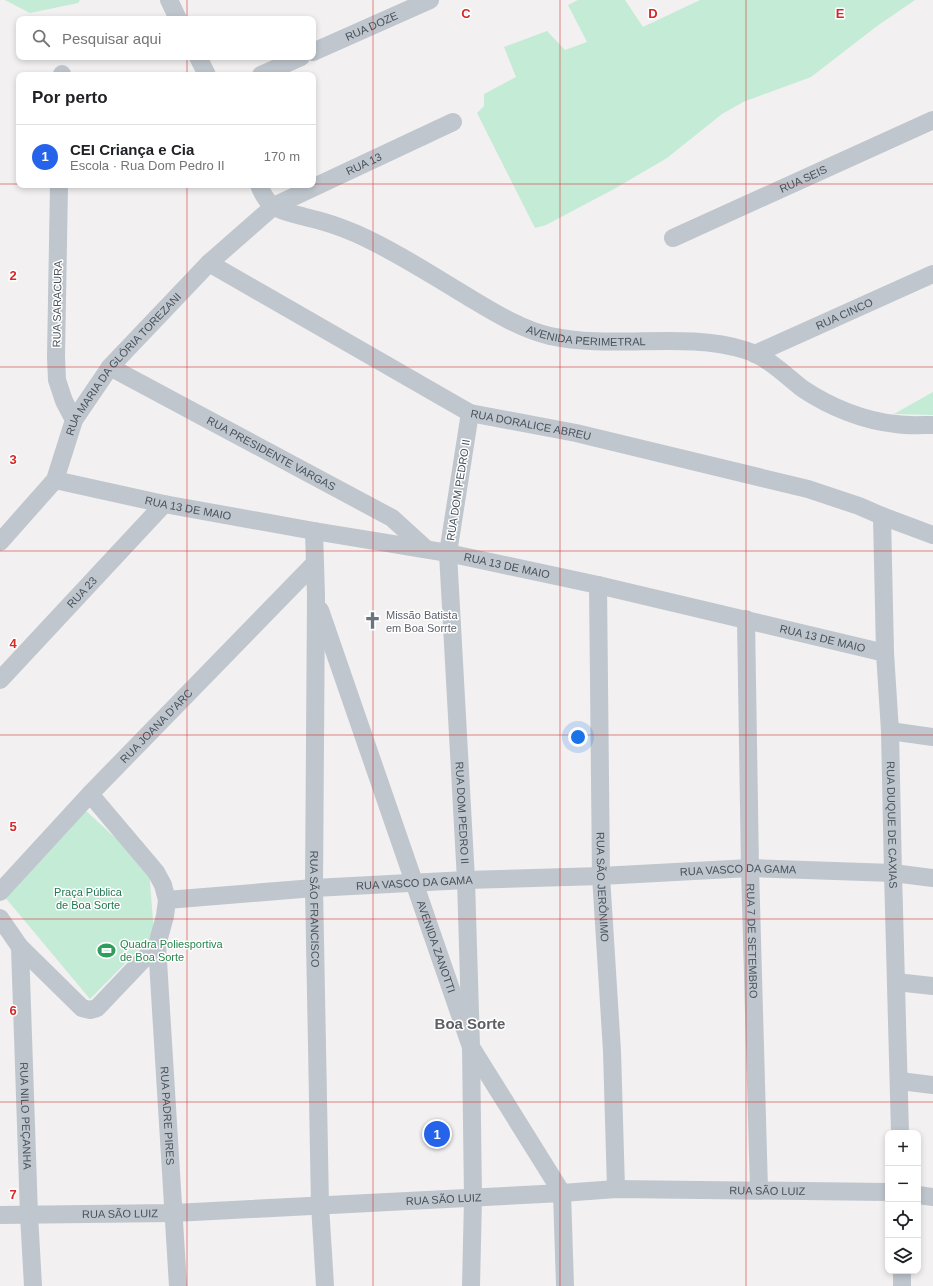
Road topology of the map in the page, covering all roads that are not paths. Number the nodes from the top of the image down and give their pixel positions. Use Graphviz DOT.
graph roads {
  1 [pos="169,0"];
  2 [pos="430,0"];
  3 [pos="177,16"];
  4 [pos="316,51"];
  5 [pos="200,60"];
  6 [pos="294,60"];
  7 [pos="206,72"];
  8 [pos="268,72"];
  9 [pos="933,120"];
  10 [pos="453,122"];
  11 [pos="316,186"];
  12 [pos="59,188"];
  13 [pos="260,188"];
  14 [pos="312,188"];
  15 [pos="274,206"];
  16 [pos="673,238"];
  17 [pos="209,263"];
  18 [pos="933,274"];
  19 [pos="756,354"];
  20 [pos="110,367"];
  21 [pos="470,413"];
  22 [pos="74,420"];
  23 [pos="933,425"];
  24 [pos="55,480"];
  25 [pos="164,504"];
  26 [pos="882,516"];
  27 [pos="314,531"];
  28 [pos="932,535"];
  29 [pos="0,542"];
  30 [pos="426,549"];
  31 [pos="448,552"];
  32 [pos="315,563"];
  33 [pos="598,585"];
  34 [pos="316,596"];
  35 [pos="746,619"];
  36 [pos="885,654"];
  37 [pos="0,680"];
  38 [pos="890,731"];
  39 [pos="933,737"];
  40 [pos="90,794"];
  41 [pos="750,868"];
  42 [pos="893,873"];
  43 [pos="601,876"];
  44 [pos="933,878"];
  45 [pos="466,880"];
  46 [pos="414,883"];
  47 [pos="314,888"];
  48 [pos="0,892"];
  49 [pos="167,900"];
  50 [pos="0,918"];
  51 [pos="157,945"];
  52 [pos="20,947"];
  53 [pos="896,982"];
  54 [pos="933,986"];
  55 [pos="471,1048"];
  56 [pos="900,1082"];
  57 [pos="933,1085"];
  58 [pos="900,1130"];
  59 [pos="616,1189"];
  60 [pos="759,1190"];
  61 [pos="885,1192"];
  62 [pos="562,1193"];
  63 [pos="921,1195"];
  64 [pos="933,1197"];
  65 [pos="473,1198"];
  66 [pos="320,1206"];
  67 [pos="174,1213"];
  68 [pos="0,1215"];
  69 [pos="29,1215"];
  70 [pos="902,1274"];
  71 [pos="33,1286"];
  72 [pos="178,1286"];
  73 [pos="325,1286"];
  74 [pos="472,1286"];
  75 [pos="564,1286"];
  76 [pos="902,1286"];
  1 -- 3 [label="street"];
  2 -- 4 [label="street, RUA DOZE"];
  5 -- 7 [label="street"];
  6 -- 8 [label="street"];
  9 -- 16 [label="street, RUA SEIS"];
  10 -- 11 [label="street, RUA 13"];
  12 -- 22 [label="street, RUA SARACURA"];
  13 -- 15 [label="street, AVENIDA PERIMETRAL"];
  14 -- 15 [label="street, RUA 13"];
  15 -- 17 [label="street, RUA MARIA DA GLÓRIA TOREZANI"];
  15 -- 19 [label="street, AVENIDA PERIMETRAL"];
  17 -- 20 [label="street, RUA MARIA DA GLÓRIA TOREZANI"];
  17 -- 21 [label="street, RUA DORALICE ABREU"];
  18 -- 19 [label="street, RUA CINCO"];
  19 -- 23 [label="street, AVENIDA PERIMETRAL"];
  20 -- 22 [label="street, RUA MARIA DA GLÓRIA TOREZANI"];
  20 -- 30 [label="street, RUA PRESIDENTE VARGAS"];
  21 -- 26 [label="street, RUA DORALICE ABREU"];
  21 -- 31 [label="street, RUA DOM PEDRO II"];
  22 -- 24 [label="street, RUA MARIA DA GLÓRIA TOREZANI"];
  24 -- 25 [label="street, RUA 13 DE MAIO"];
  24 -- 29 [label="street, RUA MARIA DA GLÓRIA TOREZANI"];
  25 -- 27 [label="street, RUA 13 DE MAIO"];
  25 -- 37 [label="street, RUA 23"];
  26 -- 28 [label="street, RUA DORALICE ABREU"];
  26 -- 36 [label="street, RUA DUQUE DE CAXIAS"];
  27 -- 30 [label="street, RUA 13 DE MAIO"];
  27 -- 32 [label="street, RUA SÃO FRANCISCO"];
  30 -- 31 [label="street, RUA 13 DE MAIO"];
  31 -- 33 [label="street, RUA 13 DE MAIO"];
  31 -- 45 [label="street, RUA DOM PEDRO II"];
  32 -- 34 [label="street, RUA SÃO FRANCISCO"];
  32 -- 40 [label="street, RUA JOANA D'ARC"];
  33 -- 35 [label="street, RUA 13 DE MAIO"];
  33 -- 43 [label="street, RUA SÃO JERÔNIMO"];
  34 -- 46 [label="street, AVENIDA ZANOTTI"];
  34 -- 47 [label="street, RUA SÃO FRANCISCO"];
  35 -- 36 [label="street, RUA 13 DE MAIO"];
  35 -- 41 [label="street, RUA 7 DE SETEMBRO"];
  36 -- 38 [label="street, RUA DUQUE DE CAXIAS"];
  38 -- 39 [label="street"];
  38 -- 42 [label="street, RUA DUQUE DE CAXIAS"];
  40 -- 48 [label="street, RUA JOANA D'ARC"];
  40 -- 49 [label="street"];
  41 -- 42 [label="street, RUA VASCO DA GAMA"];
  41 -- 43 [label="street, RUA VASCO DA GAMA"];
  41 -- 60 [label="street, RUA 7 DE SETEMBRO"];
  42 -- 44 [label="street, RUA VASCO DA GAMA"];
  42 -- 53 [label="street, RUA DUQUE DE CAXIAS"];
  43 -- 45 [label="street, RUA VASCO DA GAMA"];
  43 -- 59 [label="street, RUA SÃO JERÔNIMO"];
  45 -- 46 [label="street, RUA VASCO DA GAMA"];
  45 -- 55 [label="street, RUA DOM PEDRO II"];
  46 -- 47 [label="street, RUA VASCO DA GAMA"];
  46 -- 55 [label="street, AVENIDA ZANOTTI"];
  47 -- 49 [label="street, RUA VASCO DA GAMA"];
  47 -- 66 [label="street, RUA SÃO FRANCISCO"];
  49 -- 51 [label="street"];
  50 -- 52 [label="street"];
  51 -- 52 [label="street"];
  51 -- 67 [label="street, RUA PADRE PIRES"];
  52 -- 69 [label="street, RUA NILO PEÇANHA"];
  53 -- 54 [label="street"];
  53 -- 56 [label="street, RUA DUQUE DE CAXIAS"];
  55 -- 62 [label="street, AVENIDA ZANOTTI"];
  55 -- 65 [label="street, RUA DOM PEDRO II"];
  56 -- 57 [label="street"];
  56 -- 58 [label="street, RUA DUQUE DE CAXIAS"];
  59 -- 60 [label="street, RUA SÃO LUIZ"];
  59 -- 62 [label="street, RUA SÃO LUIZ"];
  60 -- 61 [label="street, RUA SÃO LUIZ"];
  62 -- 65 [label="street, RUA SÃO LUIZ"];
  62 -- 75 [label="street"];
  63 -- 64 [label="street"];
  65 -- 66 [label="street, RUA SÃO LUIZ"];
  65 -- 74 [label="street, RUA DOM PEDRO II"];
  66 -- 67 [label="street, RUA SÃO LUIZ"];
  66 -- 73 [label="street, RUA SÃO FRANCISCO"];
  67 -- 69 [label="street, RUA SÃO LUIZ"];
  67 -- 72 [label="street, RUA PADRE PIRES"];
  68 -- 69 [label="street, RUA SÃO LUIZ"];
  69 -- 71 [label="street, RUA NILO PEÇANHA"];
  70 -- 76 [label="street"];
}
